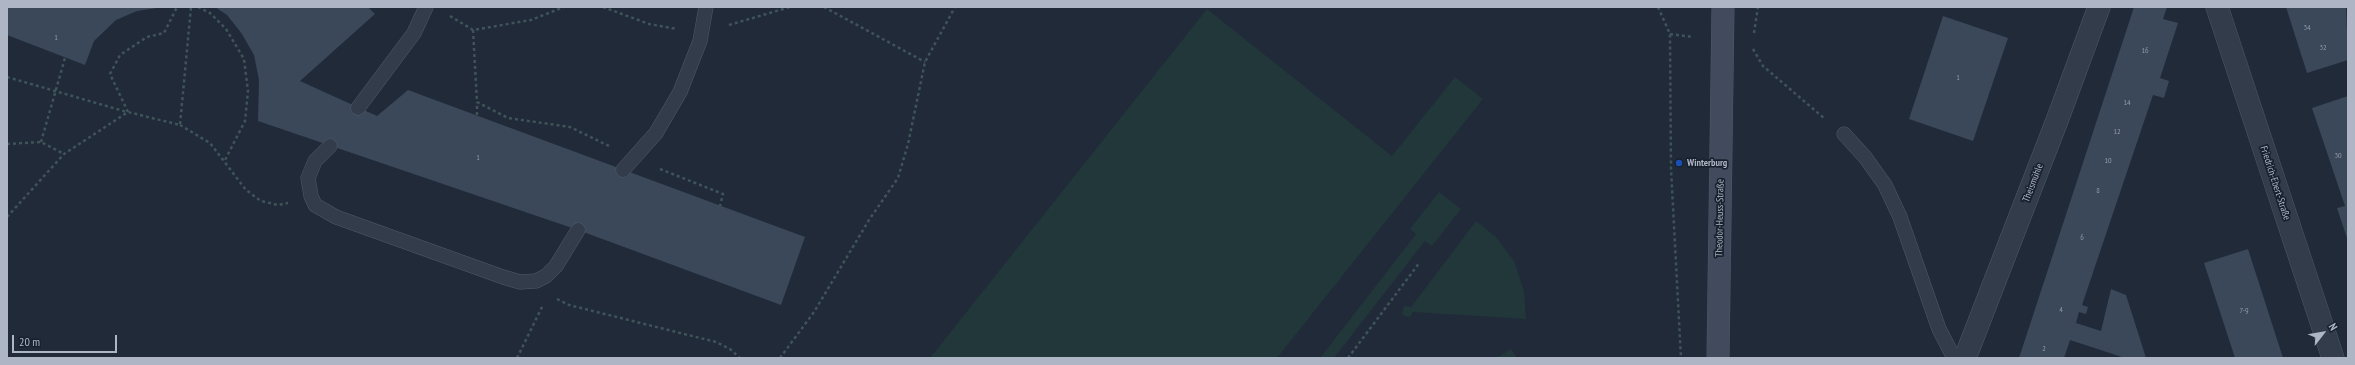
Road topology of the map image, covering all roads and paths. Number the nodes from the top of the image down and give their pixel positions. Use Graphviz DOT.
graph roads {
  1 [pos="177,7"];
  2 [pos="191,7"];
  3 [pos="198,7"];
  4 [pos="426,7"];
  5 [pos="564,7"];
  6 [pos="603,7"];
  7 [pos="706,7"];
  8 [pos="790,7"];
  9 [pos="824,7"];
  10 [pos="955,7"];
  11 [pos="1658,7"];
  12 [pos="1723,7"];
  13 [pos="2099,7"];
  14 [pos="2217,7"];
  15 [pos="446,14"];
  16 [pos="649,24"];
  17 [pos="473,30"];
  18 [pos="703,31"];
  19 [pos="1750,44"];
  20 [pos="65,58"];
  21 [pos="925,62"];
  22 [pos="7,77"];
  23 [pos="56,90"];
  24 [pos="477,102"];
  25 [pos="358,108"];
  26 [pos="128,112"];
  27 [pos="476,115"];
  28 [pos="180,125"];
  29 [pos="1844,134"];
  30 [pos="41,142"];
  31 [pos="7,144"];
  32 [pos="330,146"];
  33 [pos="64,154"];
  34 [pos="634,159"];
  35 [pos="224,162"];
  36 [pos="624,170"];
  37 [pos="311,196"];
  38 [pos="720,206"];
  39 [pos="7,217"];
  40 [pos="578,230"];
  41 [pos="1420,262"];
  42 [pos="536,281"];
  43 [pos="548,294"];
  44 [pos="517,358"];
  45 [pos="740,358"];
  46 [pos="780,358"];
  47 [pos="1348,358"];
  48 [pos="1681,358"];
  49 [pos="1718,358"];
  50 [pos="1954,358"];
  51 [pos="1965,358"];
  52 [pos="2333,358"];
  1 -- 26 [label="path"];
  2 -- 28 [label="path"];
  3 -- 35 [label="path"];
  4 -- 25 [label="lane"];
  5 -- 17 [label="path"];
  6 -- 16 [label="path"];
  7 -- 18 [label="lane"];
  8 -- 18 [label="path"];
  9 -- 21 [label="path"];
  10 -- 21 [label="path"];
  11 -- 48 [label="path"];
  12 -- 49 [label="main road, Theodor-Heuss-Straße"];
  13 -- 51 [label="street, Theismühle"];
  14 -- 52 [label="street, Friedrich-Ebert-Straße"];
  15 -- 17 [label="path"];
  17 -- 24 [label="path"];
  18 -- 34 [label="lane"];
  19 -- 29 [label="path"];
  20 -- 23 [label="path"];
  21 -- 46 [label="path"];
  22 -- 23 [label="path"];
  23 -- 26 [label="path"];
  23 -- 30 [label="path"];
  24 -- 27 [label="path"];
  24 -- 34 [label="path"];
  26 -- 28 [label="path"];
  26 -- 33 [label="path"];
  28 -- 35 [label="path"];
  29 -- 50 [label="lane"];
  30 -- 31 [label="path"];
  30 -- 33 [label="path"];
  32 -- 37 [label="lane"];
  33 -- 39 [label="path"];
  34 -- 36 [label="lane"];
  34 -- 38 [label="path"];
  35 -- 37 [label="path"];
  37 -- 42 [label="lane"];
  40 -- 42 [label="lane"];
  41 -- 47 [label="path"];
  42 -- 43 [label="path"];
  43 -- 44 [label="path"];
  43 -- 45 [label="path"];
}
